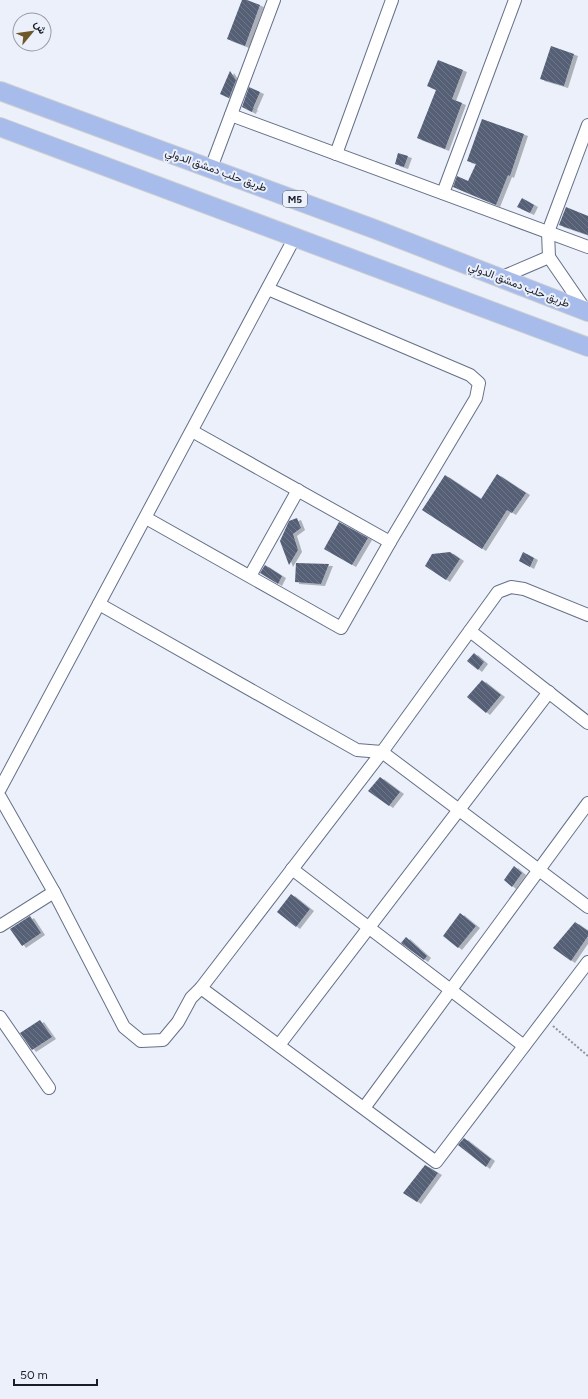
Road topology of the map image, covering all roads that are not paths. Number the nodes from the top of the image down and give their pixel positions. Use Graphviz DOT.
graph roads {
  1 [pos="274,0"];
  2 [pos="392,0"];
  3 [pos="515,0"];
  4 [pos="0,91"];
  5 [pos="231,115"];
  6 [pos="588,125"];
  7 [pos="0,127"];
  8 [pos="336,154"];
  9 [pos="211,168"];
  10 [pos="443,193"];
  11 [pos="548,232"];
  12 [pos="295,237"];
  13 [pos="588,247"];
  14 [pos="549,257"];
  15 [pos="500,278"];
  16 [pos="268,289"];
  17 [pos="587,312"];
  18 [pos="588,347"];
  19 [pos="192,431"];
  20 [pos="298,490"];
  21 [pos="146,518"];
  22 [pos="390,542"];
  23 [pos="250,576"];
  24 [pos="99,604"];
  25 [pos="588,615"];
  26 [pos="470,631"];
  27 [pos="549,692"];
  28 [pos="588,723"];
  29 [pos="382,752"];
  30 [pos="0,789"];
  31 [pos="0,797"];
  32 [pos="588,803"];
  33 [pos="459,810"];
  34 [pos="292,869"];
  35 [pos="539,870"];
  36 [pos="54,892"];
  37 [pos="588,907"];
  38 [pos="0,926"];
  39 [pos="369,928"];
  40 [pos="588,962"];
  41 [pos="202,988"];
  42 [pos="450,990"];
  43 [pos="0,1017"];
  44 [pos="279,1045"];
  45 [pos="524,1046"];
  46 [pos="49,1088"];
  47 [pos="364,1108"];
  1 -- 5 [label="street"];
  2 -- 8 [label="street"];
  3 -- 10 [label="street"];
  4 -- 9 [label="highway, طريق حلب دمشق الدولي / M5"];
  5 -- 8 [label="street"];
  5 -- 9 [label="street"];
  6 -- 11 [label="street"];
  7 -- 12 [label="highway"];
  8 -- 10 [label="street"];
  9 -- 15 [label="highway, طريق حلب دمشق الدولي / M5"];
  10 -- 11 [label="street"];
  11 -- 13 [label="street"];
  11 -- 14 [label="street"];
  12 -- 16 [label="street"];
  12 -- 18 [label="highway"];
  14 -- 15 [label="street"];
  14 -- 17 [label="street"];
  15 -- 17 [label="highway, طريق حلب دمشق الدولي / M5"];
  16 -- 19 [label="street"];
  16 -- 22 [label="street"];
  19 -- 20 [label="street"];
  19 -- 21 [label="street"];
  20 -- 22 [label="street"];
  20 -- 23 [label="street"];
  21 -- 23 [label="street"];
  21 -- 24 [label="street"];
  22 -- 23 [label="street"];
  24 -- 29 [label="street"];
  24 -- 30 [label="street"];
  25 -- 26 [label="street"];
  26 -- 27 [label="street"];
  26 -- 29 [label="street"];
  27 -- 28 [label="street"];
  27 -- 33 [label="street"];
  29 -- 33 [label="street"];
  29 -- 34 [label="street"];
  31 -- 36 [label="street"];
  32 -- 35 [label="street"];
  33 -- 35 [label="street"];
  33 -- 39 [label="street"];
  34 -- 39 [label="street"];
  34 -- 41 [label="street"];
  35 -- 37 [label="street"];
  35 -- 42 [label="street"];
  36 -- 38 [label="street"];
  36 -- 41 [label="street"];
  39 -- 42 [label="street"];
  39 -- 44 [label="street"];
  40 -- 45 [label="street"];
  41 -- 44 [label="street"];
  42 -- 45 [label="street"];
  42 -- 47 [label="street"];
  43 -- 46 [label="street"];
  44 -- 47 [label="street"];
  45 -- 47 [label="street"];
}
